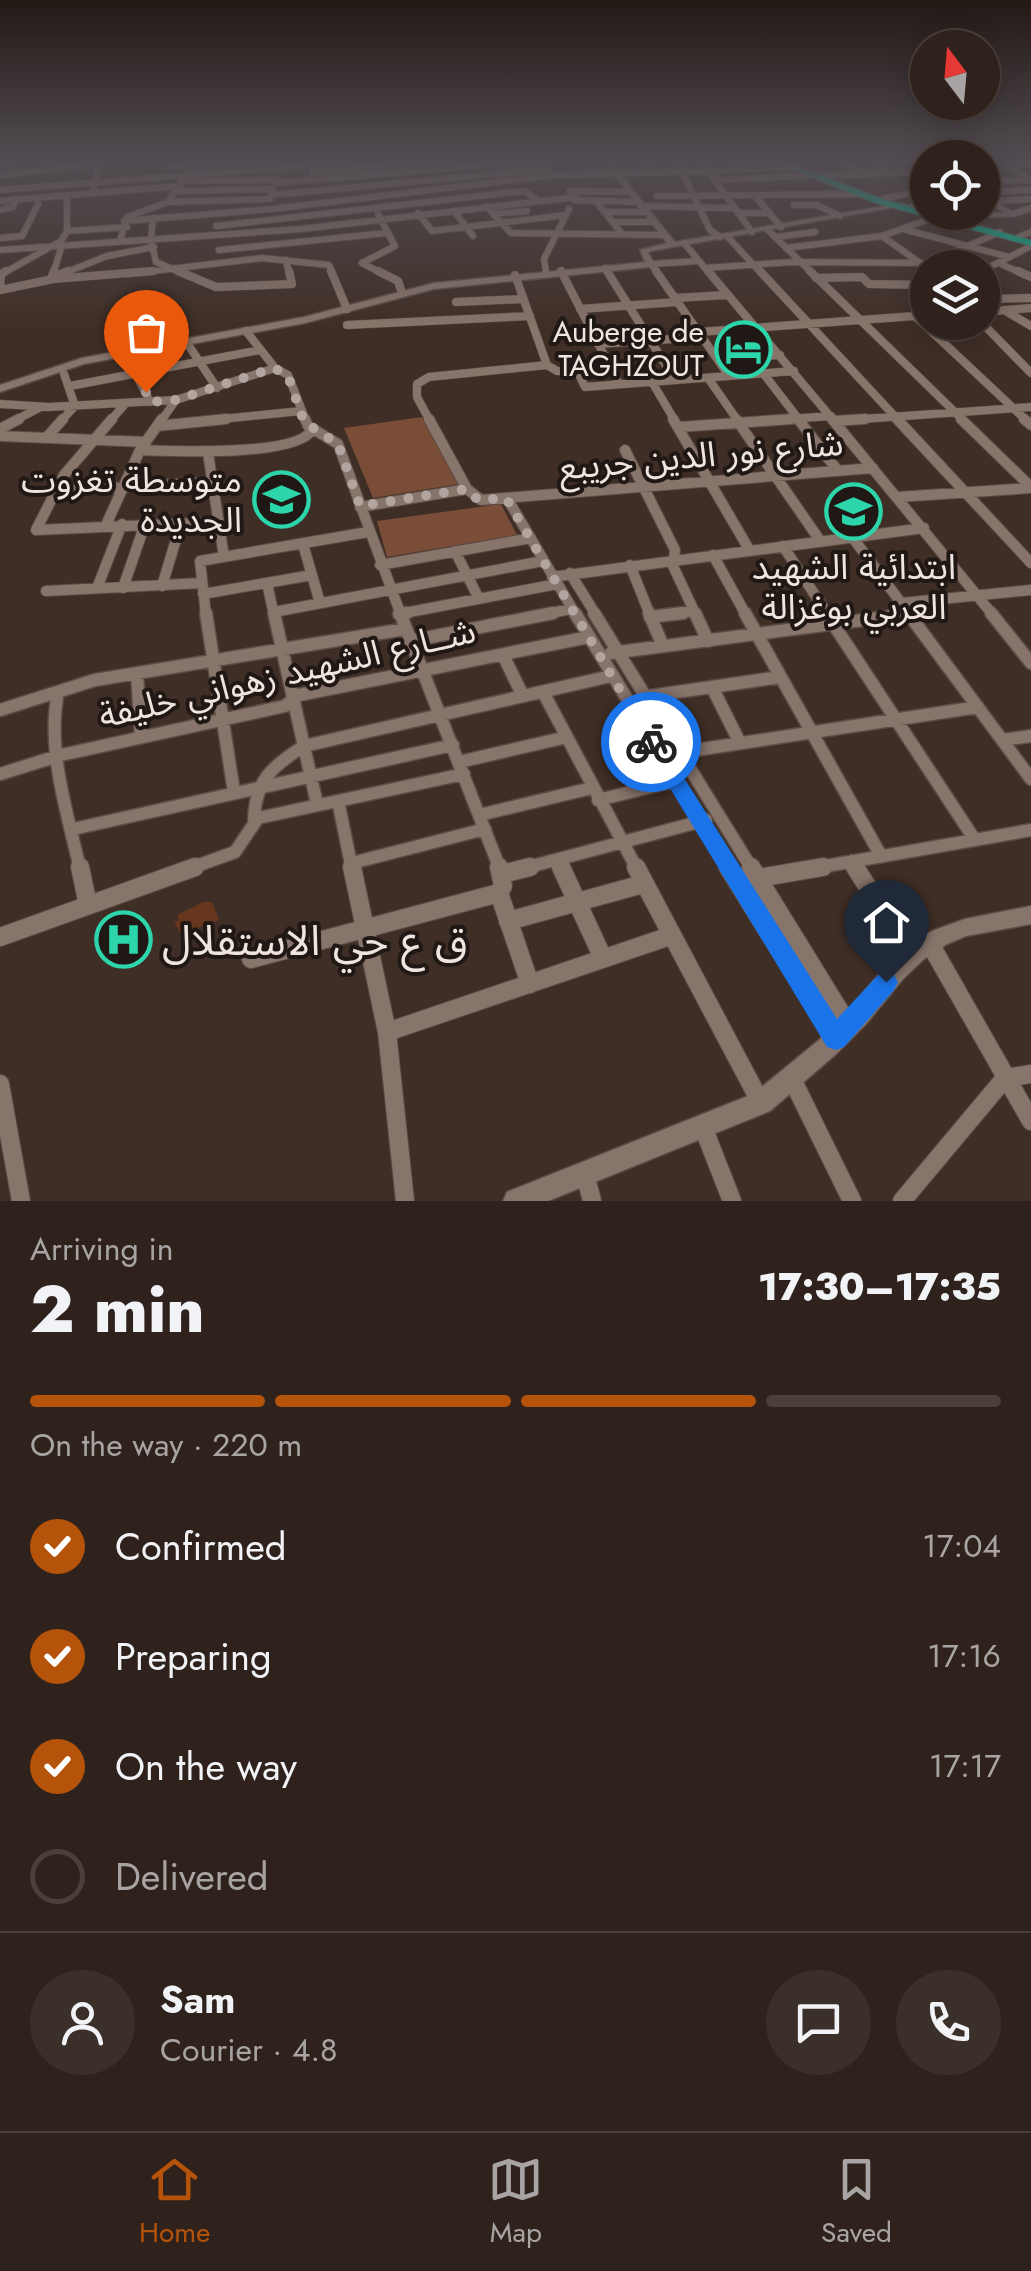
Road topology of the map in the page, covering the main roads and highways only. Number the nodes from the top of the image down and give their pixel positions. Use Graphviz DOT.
graph roads {
  1 [pos="991,230"];
  2 [pos="991,230"];
  3 [pos="998,232"];
  4 [pos="1029,239"];
  1 -- 3 [label="highway"];
  2 -- 3 [label="highway"];
  3 -- 4 [label="highway"];
}
